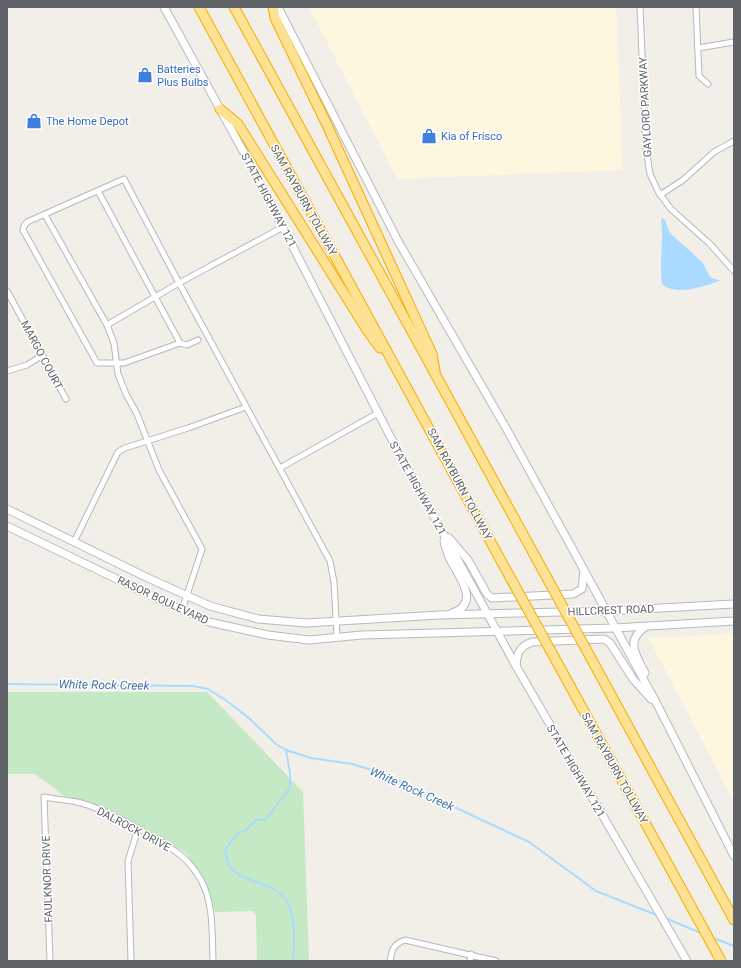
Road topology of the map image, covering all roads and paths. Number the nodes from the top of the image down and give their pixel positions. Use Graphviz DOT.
graph roads {
  1 [pos="164,7"];
  2 [pos="199,7"];
  3 [pos="234,7"];
  4 [pos="273,7"];
  5 [pos="278,7"];
  6 [pos="640,7"];
  7 [pos="696,7"];
  8 [pos="734,42"];
  9 [pos="698,48"];
  10 [pos="708,84"];
  11 [pos="220,109"];
  12 [pos="734,141"];
  13 [pos="98,191"];
  14 [pos="660,195"];
  15 [pos="45,215"];
  16 [pos="283,227"];
  17 [pos="734,271"];
  18 [pos="180,283"];
  19 [pos="7,291"];
  20 [pos="156,296"];
  21 [pos="108,325"];
  22 [pos="198,340"];
  23 [pos="180,343"];
  24 [pos="43,355"];
  25 [pos="116,362"];
  26 [pos="7,371"];
  27 [pos="399,372"];
  28 [pos="437,380"];
  29 [pos="66,399"];
  30 [pos="246,407"];
  31 [pos="378,413"];
  32 [pos="148,441"];
  33 [pos="280,468"];
  34 [pos="7,509"];
  35 [pos="7,526"];
  36 [pos="440,528"];
  37 [pos="74,542"];
  38 [pos="584,570"];
  39 [pos="188,596"];
  40 [pos="734,604"];
  41 [pos="182,610"];
  42 [pos="606,611"];
  43 [pos="488,614"];
  44 [pos="442,615"];
  45 [pos="336,621"];
  46 [pos="734,621"];
  47 [pos="646,626"];
  48 [pos="614,628"];
  49 [pos="496,630"];
  50 [pos="337,638"];
  51 [pos="516,666"];
  52 [pos="658,706"];
  53 [pos="44,797"];
  54 [pos="138,830"];
  55 [pos="734,856"];
  56 [pos="727,907"];
  57 [pos="734,916"];
  58 [pos="734,920"];
  59 [pos="701,925"];
  60 [pos="471,954"];
  61 [pos="50,961"];
  62 [pos="131,961"];
  63 [pos="213,961"];
  64 [pos="390,961"];
  65 [pos="470,961"];
  66 [pos="496,961"];
  67 [pos="687,961"];
  68 [pos="714,961"];
  69 [pos="721,961"];
  1 -- 11 [label="main road, STATE HIGHWAY 121"];
  2 -- 27 [label="highway, SAM RAYBURN TOLLWAY"];
  3 -- 28 [label="highway"];
  4 -- 28 [label="highway"];
  5 -- 38 [label="main road"];
  6 -- 14 [label="street, GAYLORD PARKWAY"];
  7 -- 9 [label="street"];
  8 -- 9 [label="street"];
  9 -- 10 [label="street"];
  11 -- 16 [label="main road, STATE HIGHWAY 121"];
  11 -- 27 [label="highway"];
  12 -- 14 [label="street"];
  13 -- 15 [label="street"];
  13 -- 18 [label="street"];
  13 -- 20 [label="street"];
  14 -- 17 [label="street, GAYLORD PARKWAY"];
  15 -- 21 [label="street"];
  15 -- 25 [label="street"];
  16 -- 18 [label="street"];
  16 -- 31 [label="main road, STATE HIGHWAY 121"];
  18 -- 20 [label="street"];
  18 -- 30 [label="street"];
  19 -- 24 [label="street, MARGO COURT"];
  20 -- 21 [label="street"];
  20 -- 23 [label="street"];
  21 -- 25 [label="street"];
  22 -- 23 [label="street"];
  23 -- 25 [label="street"];
  24 -- 26 [label="street"];
  24 -- 29 [label="street, MARGO COURT"];
  25 -- 32 [label="street"];
  27 -- 59 [label="highway, SAM RAYBURN TOLLWAY, bridge"];
  28 -- 56 [label="highway, bridge"];
  30 -- 32 [label="street"];
  30 -- 33 [label="street"];
  31 -- 33 [label="street"];
  31 -- 36 [label="main road, STATE HIGHWAY 121"];
  32 -- 37 [label="street"];
  32 -- 39 [label="street"];
  33 -- 45 [label="street"];
  34 -- 37 [label="main road, RASOR BOULEVARD"];
  35 -- 41 [label="main road, RASOR BOULEVARD"];
  36 -- 38 [label="main road"];
  36 -- 43 [label="main road, STATE HIGHWAY 121"];
  36 -- 44 [label="main road"];
  37 -- 39 [label="main road, RASOR BOULEVARD"];
  38 -- 42 [label="main road"];
  39 -- 41 [label="street"];
  39 -- 45 [label="main road, RASOR BOULEVARD"];
  40 -- 42 [label="main road, HILLCREST ROAD"];
  41 -- 50 [label="main road, RASOR BOULEVARD"];
  42 -- 43 [label="main road, HILLCREST ROAD"];
  42 -- 48 [label="main road"];
  43 -- 44 [label="main road, RASOR BOULEVARD"];
  43 -- 49 [label="main road, STATE HIGHWAY 121"];
  44 -- 45 [label="main road, RASOR BOULEVARD"];
  45 -- 50 [label="street"];
  46 -- 47 [label="main road, HILLCREST ROAD"];
  47 -- 48 [label="main road, HILLCREST ROAD"];
  47 -- 52 [label="main road"];
  48 -- 49 [label="main road, HILLCREST ROAD"];
  48 -- 52 [label="main road"];
  49 -- 50 [label="main road, RASOR BOULEVARD"];
  49 -- 51 [label="main road, STATE HIGHWAY 121"];
  51 -- 52 [label="main road"];
  51 -- 67 [label="main road, STATE HIGHWAY 121"];
  52 -- 55 [label="main road"];
  53 -- 54 [label="street, DALROCK DRIVE"];
  53 -- 61 [label="street, FAULKNOR DRIVE"];
  54 -- 62 [label="street"];
  54 -- 63 [label="street, DALROCK DRIVE"];
  56 -- 57 [label="highway"];
  56 -- 58 [label="highway"];
  59 -- 68 [label="highway"];
  59 -- 69 [label="highway, SAM RAYBURN TOLLWAY"];
  60 -- 64 [label="street"];
  60 -- 65 [label="street"];
  60 -- 66 [label="street"];
}
